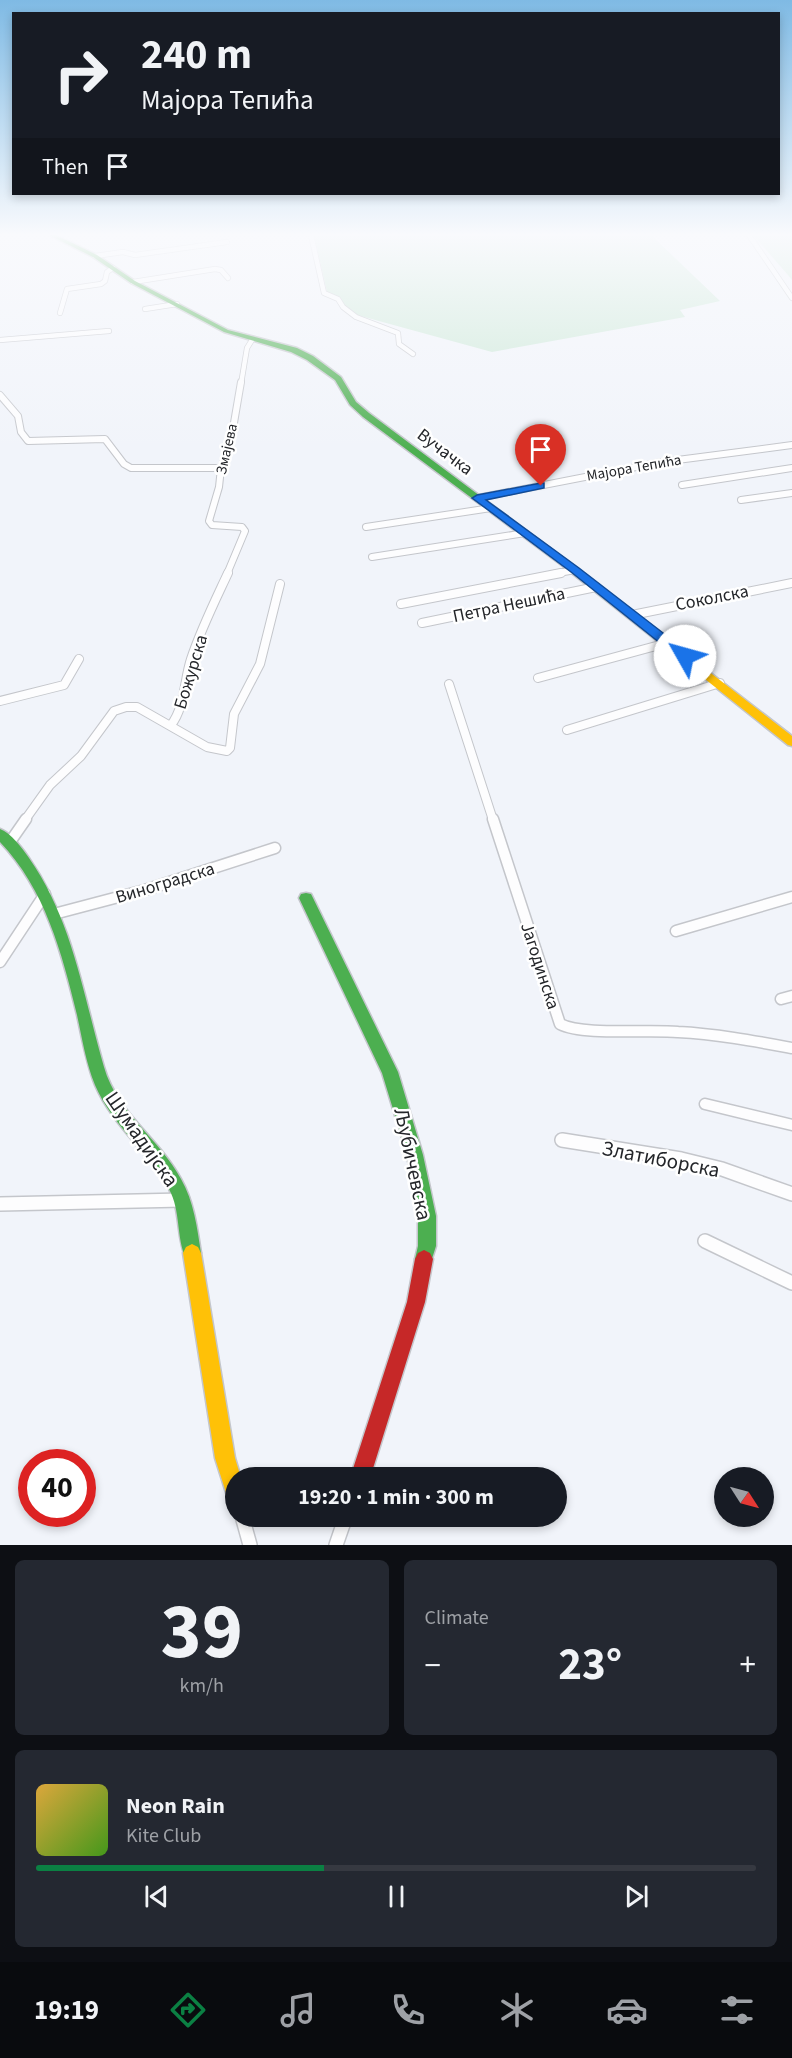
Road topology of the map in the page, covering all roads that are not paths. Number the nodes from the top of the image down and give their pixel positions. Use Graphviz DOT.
graph roads {
  1 [pos="62,307"];
  2 [pos="157,307"];
  3 [pos="183,307"];
  4 [pos="341,307"];
  5 [pos="145,309"];
  6 [pos="60,313"];
  7 [pos="109,331"];
  8 [pos="0,340"];
  9 [pos="252,340"];
  10 [pos="413,354"];
  11 [pos="0,395"];
  12 [pos="792,445"];
  13 [pos="221,468"];
  14 [pos="792,468"];
  15 [pos="682,485"];
  16 [pos="792,493"];
  17 [pos="477,498"];
  18 [pos="741,500"];
  19 [pos="490,508"];
  20 [pos="366,527"];
  21 [pos="245,529"];
  22 [pos="525,533"];
  23 [pos="372,557"];
  24 [pos="575,570"];
  25 [pos="792,583"];
  26 [pos="280,584"];
  27 [pos="596,587"];
  28 [pos="401,604"];
  29 [pos="632,615"];
  30 [pos="422,623"];
  31 [pos="667,642"];
  32 [pos="79,659"];
  33 [pos="538,678"];
  34 [pos="720,683"];
  35 [pos="449,684"];
  36 [pos="0,701"];
  37 [pos="171,725"];
  38 [pos="567,730"];
  39 [pos="792,742"];
  40 [pos="0,834"];
  41 [pos="10,842"];
  42 [pos="275,848"];
  43 [pos="45,894"];
  44 [pos="792,897"];
  45 [pos="306,898"];
  46 [pos="54,914"];
  47 [pos="676,931"];
  48 [pos="0,962"];
  49 [pos="792,1048"];
  50 [pos="705,1104"];
  51 [pos="792,1125"];
  52 [pos="562,1140"];
  53 [pos="792,1194"];
  54 [pos="183,1200"];
  55 [pos="0,1204"];
  56 [pos="705,1241"];
  57 [pos="792,1283"];
  58 [pos="228,1467"];
  59 [pos="364,1467"];
  60 [pos="245,1527"];
  61 [pos="342,1527"];
  62 [pos="250,1545"];
  63 [pos="336,1545"];
  1 -- 6 [label="street"];
  2 -- 5 [label="street"];
  3 -- 9 [label="street, Вучачка"];
  4 -- 10 [label="street"];
  7 -- 8 [label="street"];
  9 -- 13 [label="street, Змајева"];
  9 -- 17 [label="street, Вучачка"];
  11 -- 13 [label="street"];
  12 -- 17 [label="street, Мајора Тепића"];
  13 -- 21 [label="street, Змајева"];
  14 -- 15 [label="street"];
  16 -- 18 [label="street"];
  17 -- 19 [label="street, Вучачка"];
  19 -- 20 [label="street"];
  19 -- 22 [label="street, Вучачка"];
  21 -- 37 [label="street, Божурска"];
  22 -- 23 [label="street"];
  22 -- 24 [label="street, Вучачка"];
  24 -- 27 [label="street, Вучачка"];
  24 -- 28 [label="street"];
  25 -- 29 [label="street, Соколска"];
  26 -- 37 [label="street, Божурска"];
  27 -- 29 [label="street, Вучачка"];
  27 -- 30 [label="street, Петра Нешића"];
  29 -- 31 [label="street, Вучачка"];
  31 -- 33 [label="street"];
  31 -- 34 [label="street, Вучачка"];
  32 -- 36 [label="street"];
  34 -- 38 [label="street"];
  34 -- 39 [label="street, Вучачка"];
  35 -- 49 [label="street, Јагодинска"];
  37 -- 41 [label="street"];
  40 -- 41 [label="street, Шумадијска"];
  41 -- 43 [label="street, Шумадијска"];
  42 -- 46 [label="street, Виноградска"];
  43 -- 46 [label="street, Шумадијска"];
  43 -- 48 [label="street"];
  44 -- 47 [label="street"];
  45 -- 59 [label="street, Љубичевска"];
  46 -- 54 [label="street, Шумадијска"];
  50 -- 51 [label="street"];
  52 -- 53 [label="street, Златиборска"];
  54 -- 55 [label="street"];
  54 -- 58 [label="street, Шумадијска"];
  56 -- 57 [label="street"];
  60 -- 62 [label="street"];
  61 -- 63 [label="street"];
}
